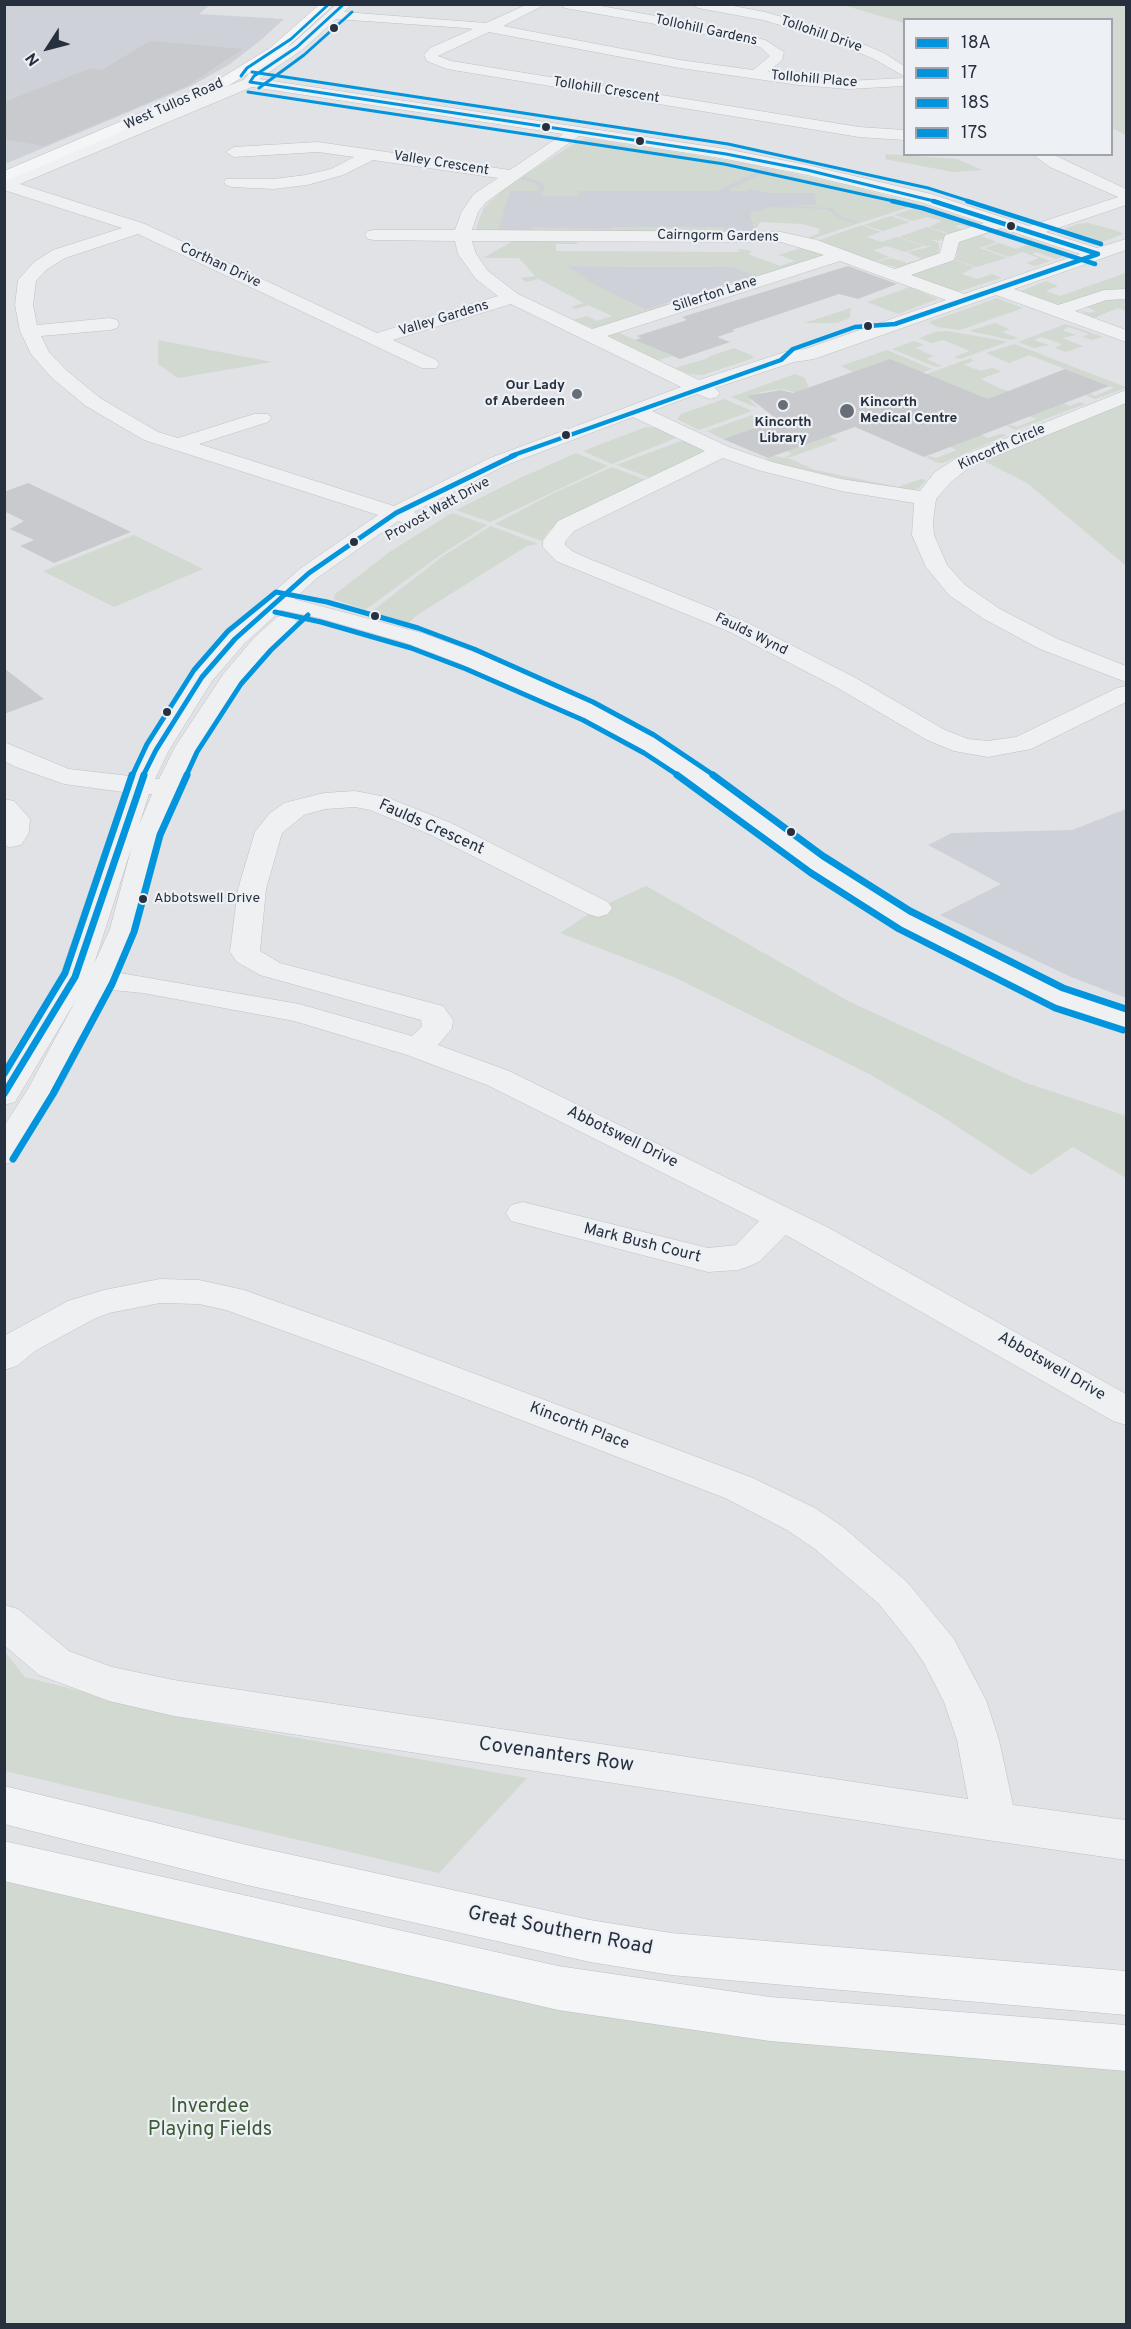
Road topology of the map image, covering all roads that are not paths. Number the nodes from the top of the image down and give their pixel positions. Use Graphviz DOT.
graph roads {
  1 [pos="309,4"];
  2 [pos="345,4"];
  3 [pos="540,4"];
  4 [pos="565,4"];
  5 [pos="698,4"];
  6 [pos="742,7"];
  7 [pos="331,10"];
  8 [pos="488,27"];
  9 [pos="903,71"];
  10 [pos="756,75"];
  11 [pos="250,82"];
  12 [pos="903,82"];
  13 [pos="699,106"];
  14 [pos="578,131"];
  15 [pos="903,135"];
  16 [pos="644,141"];
  17 [pos="234,152"];
  18 [pos="372,154"];
  19 [pos="1043,156"];
  20 [pos="4,167"];
  21 [pos="511,175"];
  22 [pos="4,177"];
  23 [pos="231,182"];
  24 [pos="5,185"];
  25 [pos="1126,195"];
  26 [pos="1126,200"];
  27 [pos="1084,214"];
  28 [pos="1003,222"];
  29 [pos="1116,224"];
  30 [pos="139,228"];
  31 [pos="1031,231"];
  32 [pos="374,235"];
  33 [pos="464,235"];
  34 [pos="1126,244"];
  35 [pos="1098,254"];
  36 [pos="841,255"];
  37 [pos="895,275"];
  38 [pos="996,289"];
  39 [pos="1126,294"];
  40 [pos="512,298"];
  41 [pos="962,300"];
  42 [pos="1058,311"];
  43 [pos="110,324"];
  44 [pos="29,332"];
  45 [pos="589,336"];
  46 [pos="1126,336"];
  47 [pos="376,339"];
  48 [pos="429,364"];
  49 [pos="705,390"];
  50 [pos="1126,396"];
  51 [pos="640,413"];
  52 [pos="261,418"];
  53 [pos="176,446"];
  54 [pos="722,451"];
  55 [pos="925,498"];
  56 [pos="406,516"];
  57 [pos="289,604"];
  58 [pos="1126,675"];
  59 [pos="1126,693"];
  60 [pos="4,750"];
  61 [pos="139,786"];
  62 [pos="168,788"];
  63 [pos="4,807"];
  64 [pos="11,838"];
  65 [pos="598,908"];
  66 [pos="89,979"];
  67 [pos="1126,1020"];
  68 [pos="418,1048"];
  69 [pos="4,1095"];
  70 [pos="4,1153"];
  71 [pos="524,1214"];
  72 [pos="783,1218"];
  73 [pos="4,1357"];
  74 [pos="1126,1411"];
  75 [pos="4,1621"];
  76 [pos="4,1805"];
  77 [pos="994,1822"];
  78 [pos="1126,1840"];
  79 [pos="4,1861"];
  80 [pos="1126,1993"];
  81 [pos="1126,2048"];
  1 -- 20 [label="main road, West Tullos Road"];
  2 -- 7 [label="street"];
  3 -- 8 [label="street, Tollohill Crescent"];
  4 -- 10 [label="street, Tollohill Gardens"];
  5 -- 6 [label="street, Tollohill Drive"];
  6 -- 9 [label="street, Tollohill Drive"];
  7 -- 8 [label="street, Tollohill Place"];
  7 -- 11 [label="street"];
  7 -- 22 [label="main road, West Tullos Road"];
  8 -- 10 [label="street, Tollohill Place"];
  8 -- 13 [label="street, Tollohill Crescent"];
  10 -- 12 [label="street, Tollohill Place"];
  11 -- 14 [label="street"];
  11 -- 24 [label="street"];
  13 -- 15 [label="street, Tollohill Crescent"];
  13 -- 16 [label="street"];
  14 -- 16 [label="street"];
  14 -- 21 [label="street"];
  16 -- 28 [label="street"];
  17 -- 18 [label="street, Valley Crescent"];
  18 -- 21 [label="street, Valley Crescent"];
  18 -- 23 [label="street, Valley Crescent"];
  19 -- 25 [label="street"];
  21 -- 33 [label="street"];
  24 -- 30 [label="street, Corthan Drive"];
  26 -- 27 [label="street"];
  27 -- 29 [label="street"];
  27 -- 31 [label="street"];
  28 -- 31 [label="street"];
  28 -- 37 [label="street"];
  30 -- 44 [label="street"];
  30 -- 47 [label="street, Corthan Drive"];
  31 -- 35 [label="street"];
  32 -- 33 [label="street, Cairngorm Gardens"];
  33 -- 36 [label="street, Cairngorm Gardens"];
  33 -- 40 [label="street"];
  34 -- 35 [label="street"];
  35 -- 38 [label="street"];
  36 -- 37 [label="street, Cairngorm Gardens"];
  36 -- 45 [label="street, Sillerton Lane"];
  37 -- 41 [label="street, Cairngorm Gardens"];
  38 -- 41 [label="street"];
  38 -- 42 [label="street"];
  39 -- 42 [label="street"];
  40 -- 45 [label="street"];
  40 -- 47 [label="street, Valley Gardens"];
  41 -- 49 [label="street, Provost Watt Drive"];
  42 -- 46 [label="street"];
  43 -- 44 [label="street"];
  44 -- 53 [label="street"];
  45 -- 49 [label="street"];
  47 -- 48 [label="street, Corthan Drive"];
  49 -- 51 [label="street, Provost Watt Drive"];
  50 -- 55 [label="street, Kincorth Circle"];
  51 -- 54 [label="street"];
  51 -- 56 [label="street, Provost Watt Drive"];
  52 -- 53 [label="street"];
  53 -- 56 [label="street"];
  54 -- 55 [label="street"];
  54 -- 59 [label="street, Faulds Wynd"];
  55 -- 58 [label="street"];
  56 -- 57 [label="street, Provost Watt Drive"];
  57 -- 61 [label="street, Provost Watt Drive"];
  57 -- 62 [label="street, Provost Watt Drive"];
  57 -- 67 [label="street"];
  60 -- 61 [label="street"];
  61 -- 62 [label="street"];
  61 -- 66 [label="street, Provost Watt Drive"];
  62 -- 66 [label="street, Provost Watt Drive"];
  63 -- 64 [label="street"];
  65 -- 68 [label="street, Faulds Crescent"];
  66 -- 68 [label="street, Abbotswell Drive"];
  66 -- 69 [label="street, Provost Watt Drive"];
  66 -- 70 [label="street, Provost Watt Drive"];
  68 -- 72 [label="street, Abbotswell Drive"];
  71 -- 72 [label="street, Mark Bush Court"];
  72 -- 74 [label="street, Abbotswell Drive"];
  73 -- 77 [label="street, Kincorth Place"];
  75 -- 77 [label="street, Covenanters Row"];
  76 -- 80 [label="main road, Great Southern Road"];
  77 -- 78 [label="street, Covenanters Row"];
  79 -- 81 [label="main road"];
}
